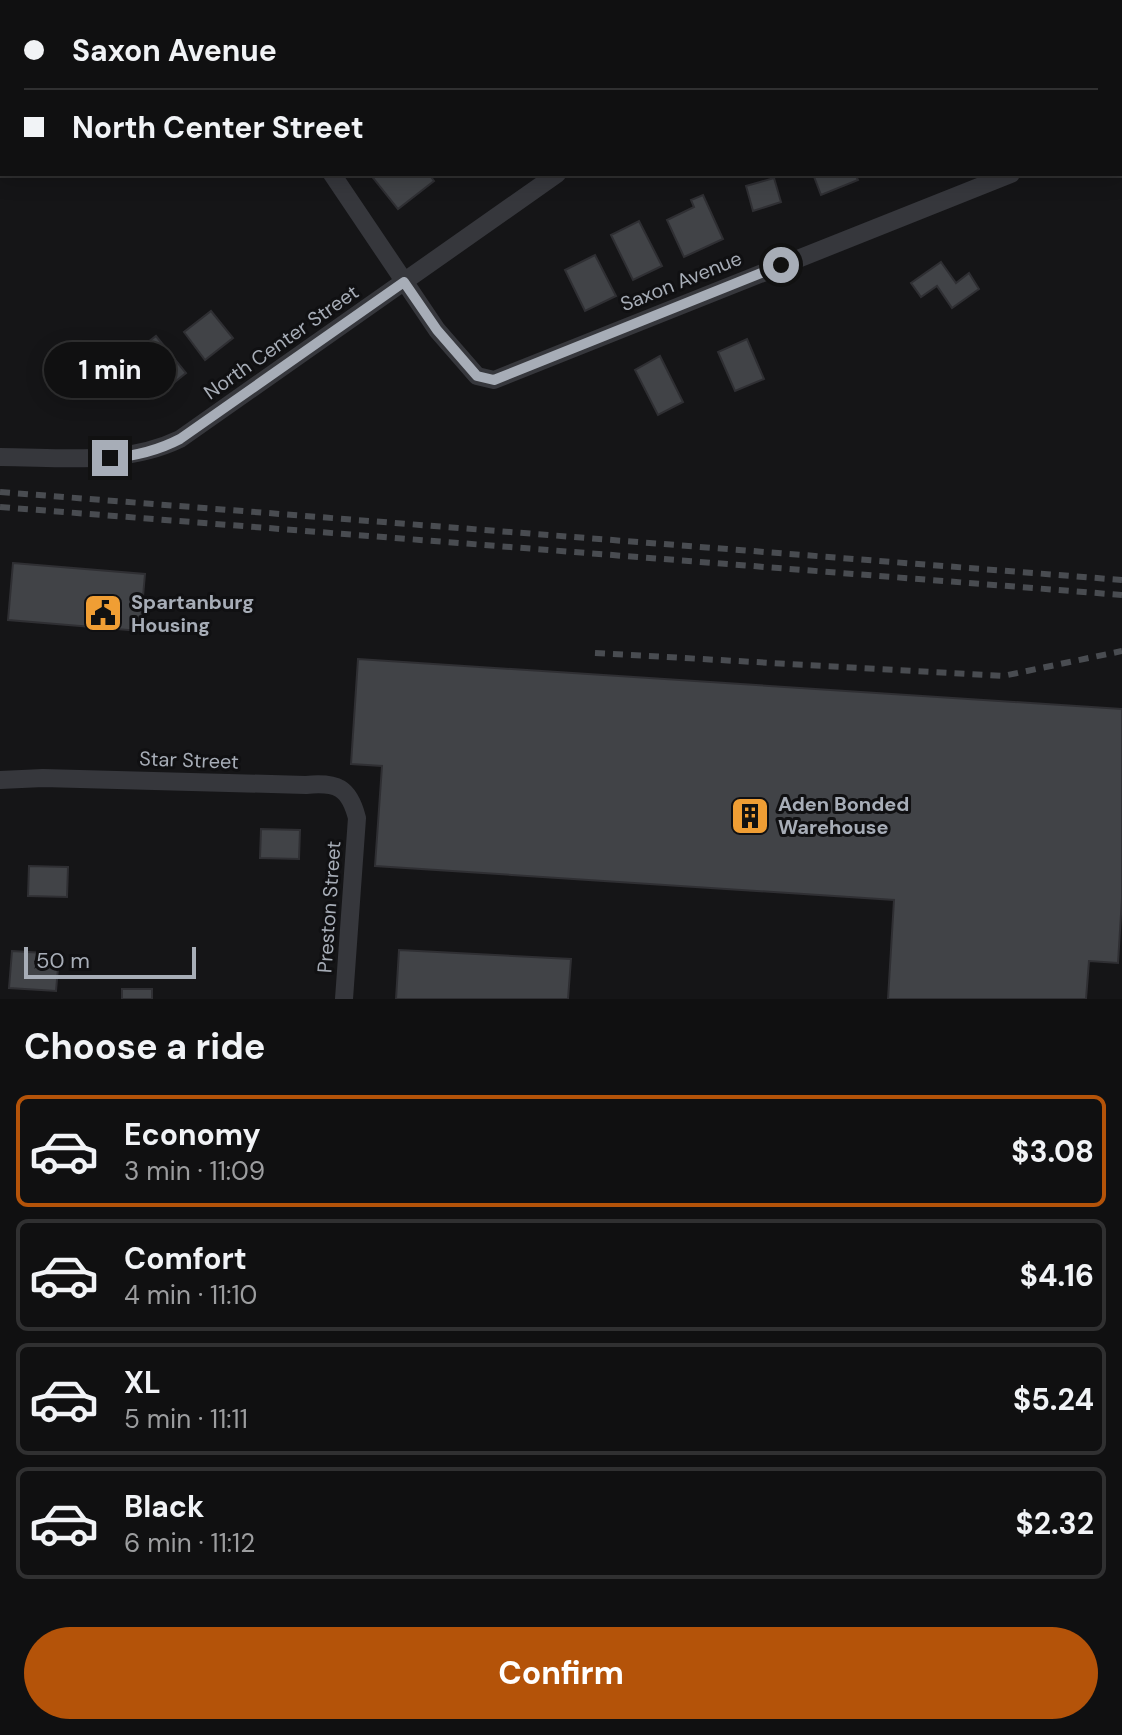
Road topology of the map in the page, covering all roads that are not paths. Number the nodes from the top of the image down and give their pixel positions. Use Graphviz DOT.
graph roads {
  1 [pos="333,176"];
  2 [pos="554,176"];
  3 [pos="1006,176"];
  4 [pos="404,282"];
  5 [pos="0,457"];
  6 [pos="0,780"];
  7 [pos="357,818"];
  8 [pos="344,999"];
  1 -- 4 [label="street, Saxon Avenue"];
  2 -- 4 [label="street, North Center Street"];
  3 -- 4 [label="street, Saxon Avenue"];
  4 -- 5 [label="street, North Center Street"];
  6 -- 7 [label="street, Star Street"];
  7 -- 8 [label="street, Preston Street"];
}
